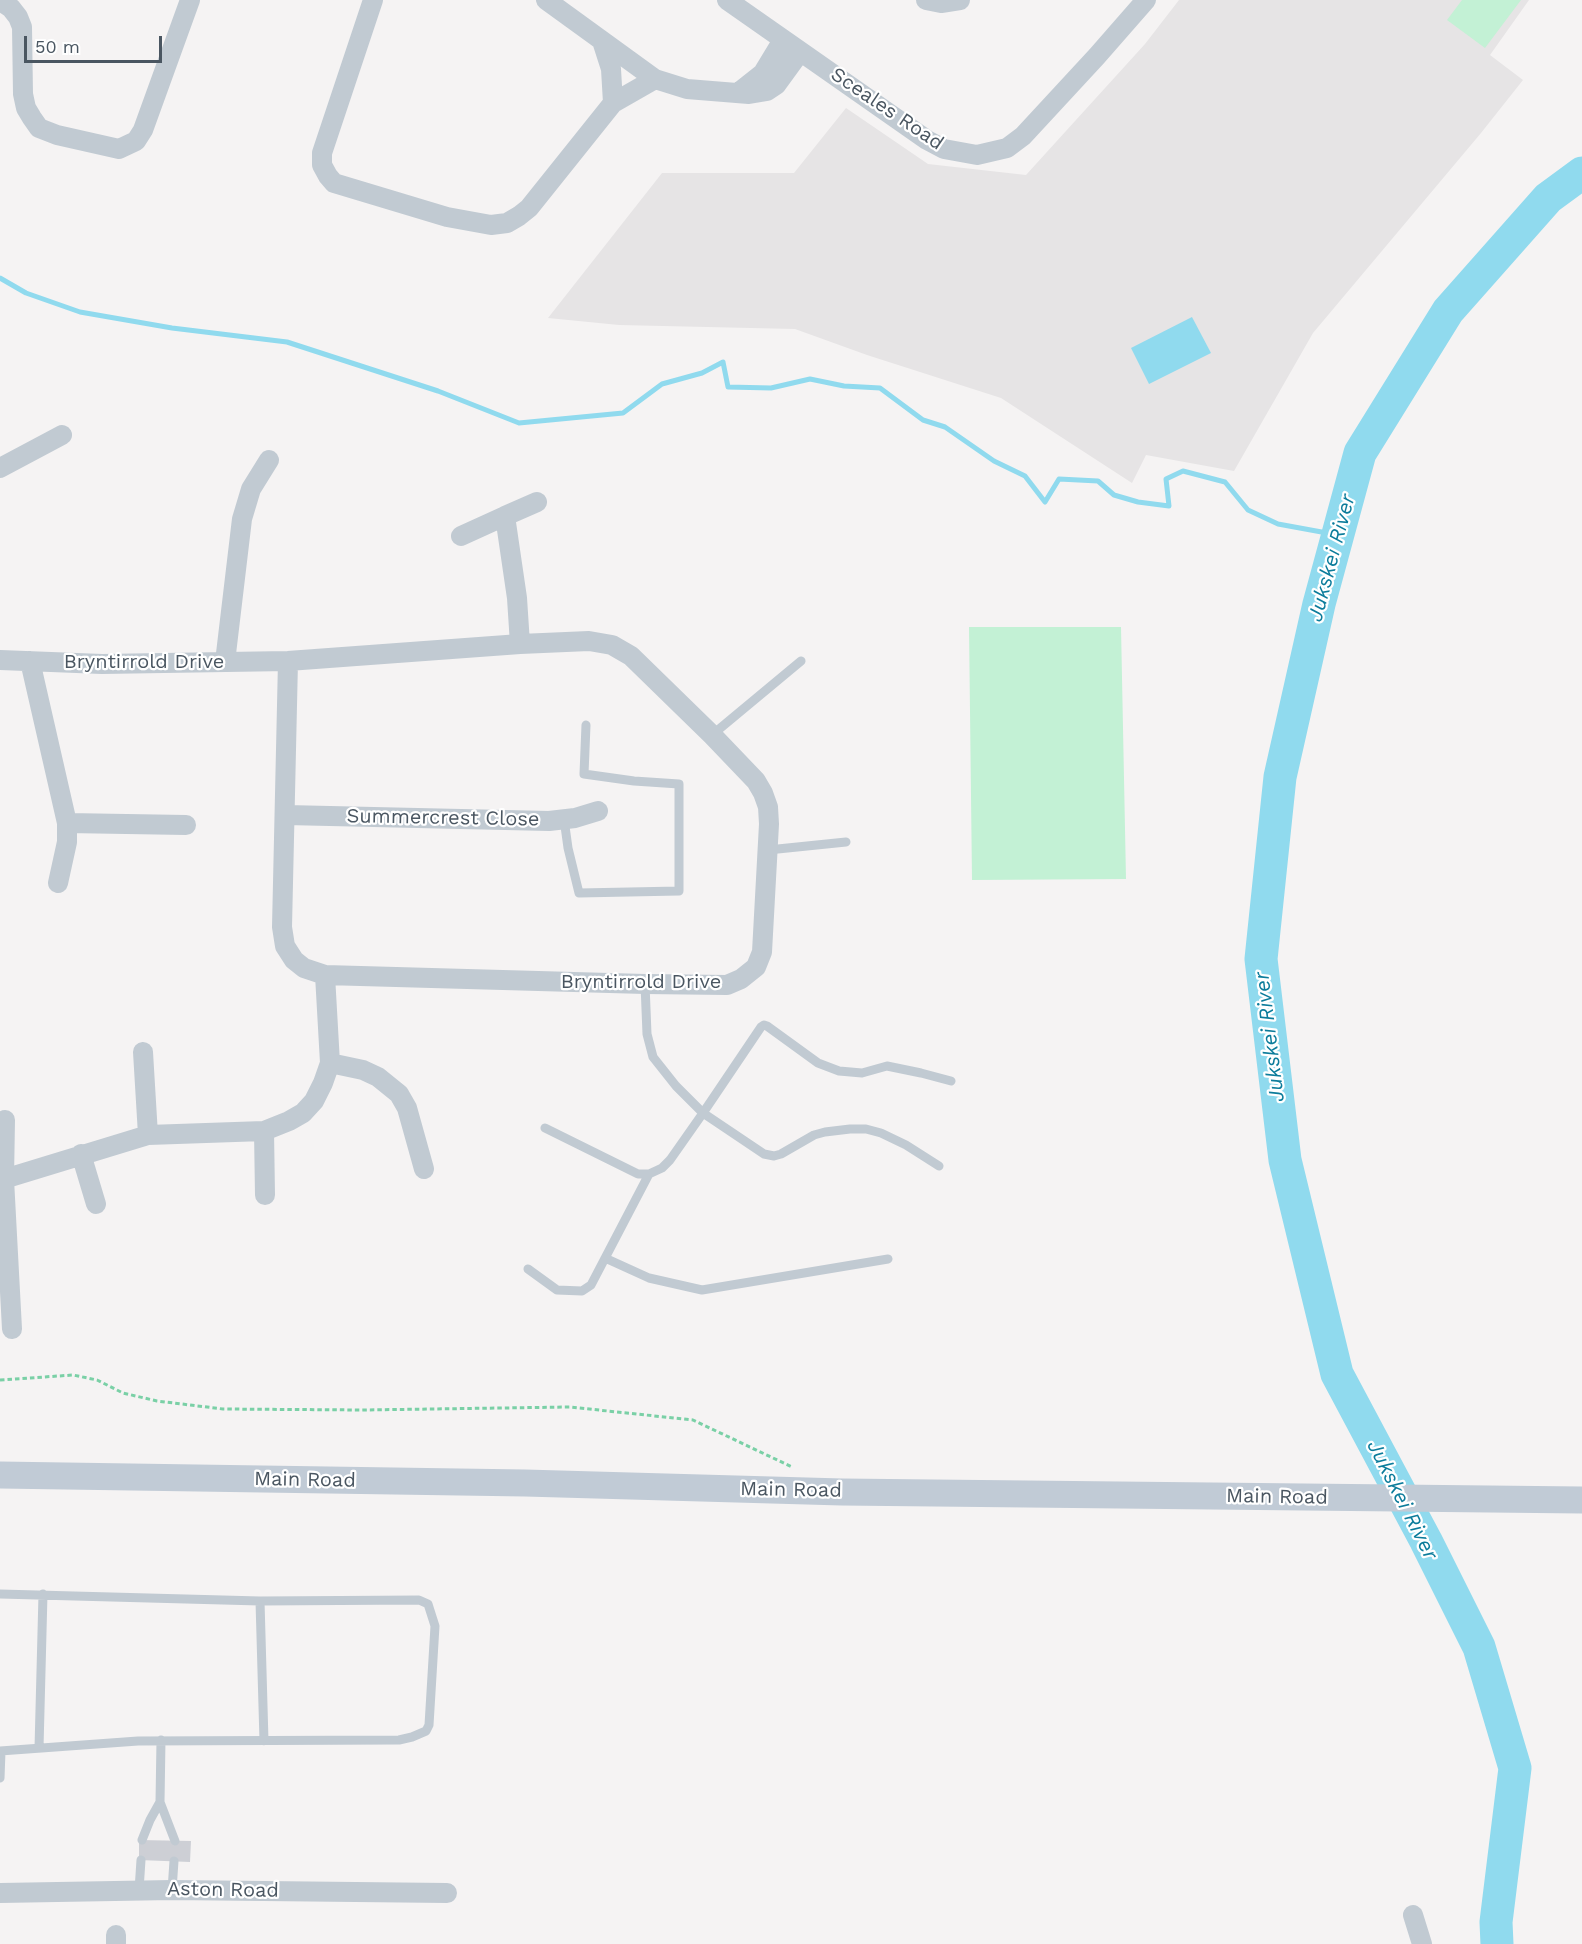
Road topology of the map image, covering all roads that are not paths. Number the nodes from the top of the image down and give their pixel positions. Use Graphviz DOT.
graph roads {
  1 [pos="190,0"];
  2 [pos="373,0"];
  3 [pos="546,0"];
  4 [pos="727,0"];
  5 [pos="926,0"];
  6 [pos="960,0"];
  7 [pos="1146,0"];
  8 [pos="0,1"];
  9 [pos="783,40"];
  10 [pos="602,42"];
  11 [pos="800,52"];
  12 [pos="656,80"];
  13 [pos="739,92"];
  14 [pos="613,103"];
  15 [pos="62,435"];
  16 [pos="269,460"];
  17 [pos="0,468"];
  18 [pos="537,502"];
  19 [pos="505,516"];
  20 [pos="461,536"];
  21 [pos="520,644"];
  22 [pos="0,660"];
  23 [pos="30,661"];
  24 [pos="288,661"];
  25 [pos="801,661"];
  26 [pos="225,662"];
  27 [pos="586,725"];
  28 [pos="712,735"];
  29 [pos="598,811"];
  30 [pos="286,814"];
  31 [pos="564,819"];
  32 [pos="67,823"];
  33 [pos="186,825"];
  34 [pos="846,842"];
  35 [pos="768,850"];
  36 [pos="58,883"];
  37 [pos="326,975"];
  38 [pos="645,984"];
  39 [pos="143,1052"];
  40 [pos="330,1063"];
  41 [pos="951,1082"];
  42 [pos="703,1113"];
  43 [pos="5,1120"];
  44 [pos="545,1128"];
  45 [pos="264,1131"];
  46 [pos="148,1135"];
  47 [pos="81,1154"];
  48 [pos="939,1166"];
  49 [pos="424,1169"];
  50 [pos="649,1173"];
  51 [pos="4,1179"];
  52 [pos="265,1195"];
  53 [pos="96,1204"];
  54 [pos="605,1258"];
  55 [pos="888,1258"];
  56 [pos="528,1269"];
  57 [pos="12,1329"];
  58 [pos="0,1476"];
  59 [pos="1582,1500"];
  60 [pos="0,1594"];
  61 [pos="43,1594"];
  62 [pos="260,1602"];
  63 [pos="161,1740"];
  64 [pos="264,1741"];
  65 [pos="39,1748"];
  66 [pos="0,1751"];
  67 [pos="0,1778"];
  68 [pos="160,1802"];
  69 [pos="142,1840"];
  70 [pos="175,1841"];
  71 [pos="141,1860"];
  72 [pos="174,1861"];
  73 [pos="139,1890"];
  74 [pos="172,1890"];
  75 [pos="0,1893"];
  76 [pos="447,1893"];
  77 [pos="1413,1915"];
  78 [pos="1422,1944"];
  1 -- 8 [label="street"];
  2 -- 14 [label="street"];
  3 -- 10 [label="street"];
  4 -- 9 [label="street, Sceales Road"];
  5 -- 6 [label="street"];
  7 -- 11 [label="street, Sceales Road"];
  9 -- 11 [label="street, Sceales Road"];
  9 -- 13 [label="street"];
  10 -- 12 [label="street"];
  10 -- 14 [label="street"];
  11 -- 13 [label="street"];
  12 -- 13 [label="street"];
  12 -- 14 [label="street"];
  15 -- 17 [label="street"];
  16 -- 26 [label="street"];
  18 -- 19 [label="street"];
  19 -- 20 [label="street"];
  19 -- 21 [label="street"];
  21 -- 24 [label="street, Bryntirrold Drive"];
  21 -- 28 [label="street, Bryntirrold Drive"];
  22 -- 23 [label="street, Bryntirrold Drive"];
  23 -- 26 [label="street, Bryntirrold Drive"];
  23 -- 32 [label="street"];
  24 -- 26 [label="street, Bryntirrold Drive"];
  24 -- 30 [label="street, Bryntirrold Drive"];
  25 -- 28 [label="lane"];
  27 -- 31 [label="lane"];
  28 -- 35 [label="street, Bryntirrold Drive"];
  29 -- 31 [label="street, Summercrest Close"];
  30 -- 31 [label="street, Summercrest Close"];
  30 -- 37 [label="street, Bryntirrold Drive"];
  32 -- 33 [label="street"];
  32 -- 36 [label="street"];
  34 -- 35 [label="lane"];
  35 -- 38 [label="street, Bryntirrold Drive"];
  37 -- 38 [label="street, Bryntirrold Drive"];
  37 -- 40 [label="street"];
  38 -- 42 [label="lane"];
  39 -- 46 [label="street"];
  40 -- 45 [label="street"];
  40 -- 49 [label="street"];
  41 -- 42 [label="lane"];
  42 -- 48 [label="lane"];
  42 -- 50 [label="lane"];
  43 -- 51 [label="street"];
  44 -- 50 [label="lane"];
  45 -- 46 [label="street"];
  45 -- 52 [label="street"];
  46 -- 47 [label="street"];
  47 -- 51 [label="street"];
  47 -- 53 [label="street"];
  50 -- 54 [label="lane"];
  51 -- 57 [label="street"];
  54 -- 55 [label="lane"];
  54 -- 56 [label="lane"];
  58 -- 59 [label="main road, Main Road"];
  60 -- 61 [label="lane"];
  61 -- 62 [label="lane"];
  61 -- 65 [label="lane"];
  62 -- 64 [label="lane"];
  62 -- 64 [label="lane"];
  63 -- 64 [label="lane"];
  63 -- 65 [label="lane"];
  63 -- 68 [label="lane"];
  65 -- 66 [label="lane"];
  66 -- 67 [label="lane"];
  68 -- 69 [label="lane"];
  68 -- 70 [label="lane"];
  71 -- 73 [label="lane"];
  72 -- 74 [label="lane"];
  73 -- 74 [label="street, Aston Road"];
  73 -- 75 [label="street, Aston Road"];
  74 -- 76 [label="street, Aston Road"];
  77 -- 78 [label="street"];
}
